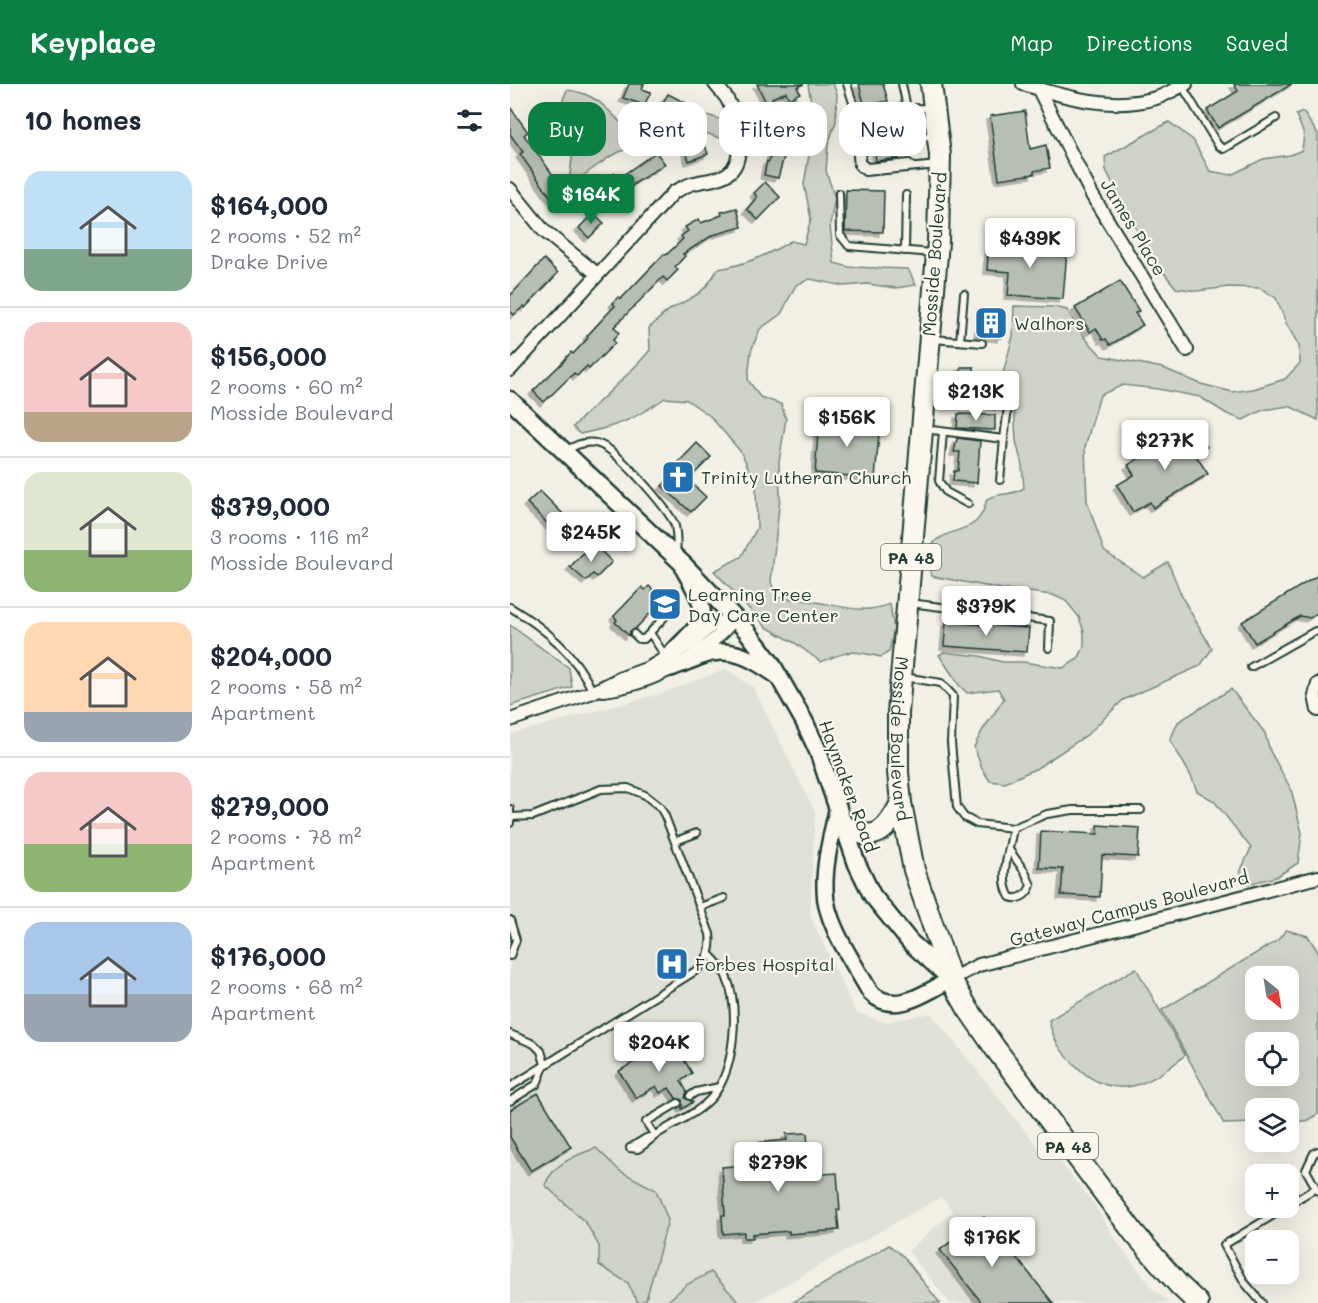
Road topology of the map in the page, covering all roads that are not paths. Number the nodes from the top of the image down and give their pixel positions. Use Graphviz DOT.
graph roads {
  1 [pos="715,84"];
  2 [pos="847,84"];
  3 [pos="902,84"];
  4 [pos="931,84"];
  5 [pos="1023,84"];
  6 [pos="1184,85"];
  7 [pos="1038,88"];
  8 [pos="853,102"];
  9 [pos="906,102"];
  10 [pos="926,108"];
  11 [pos="935,108"];
  12 [pos="1276,118"];
  13 [pos="939,136"];
  14 [pos="940,165"];
  15 [pos="510,189"];
  16 [pos="839,193"];
  17 [pos="906,195"];
  18 [pos="905,251"];
  19 [pos="937,254"];
  20 [pos="597,274"];
  21 [pos="964,294"];
  22 [pos="929,339"];
  23 [pos="960,341"];
  24 [pos="982,343"];
  25 [pos="1187,350"];
  26 [pos="510,370"];
  27 [pos="924,397"];
  28 [pos="510,400"];
  29 [pos="921,429"];
  30 [pos="943,432"];
  31 [pos="1004,439"];
  32 [pos="564,452"];
  33 [pos="1000,480"];
  34 [pos="968,504"];
  35 [pos="676,557"];
  36 [pos="907,603"];
  37 [pos="510,607"];
  38 [pos="670,611"];
  39 [pos="735,618"];
  40 [pos="1318,632"];
  41 [pos="650,633"];
  42 [pos="634,634"];
  43 [pos="1048,648"];
  44 [pos="669,663"];
  45 [pos="1251,667"];
  46 [pos="901,676"];
  47 [pos="780,678"];
  48 [pos="1318,684"];
  49 [pos="593,692"];
  50 [pos="1318,710"];
  51 [pos="510,720"];
  52 [pos="901,803"];
  53 [pos="838,806"];
  54 [pos="510,809"];
  55 [pos="1141,810"];
  56 [pos="510,819"];
  57 [pos="844,826"];
  58 [pos="1013,828"];
  59 [pos="697,833"];
  60 [pos="676,842"];
  61 [pos="1010,851"];
  62 [pos="1318,877"];
  63 [pos="724,898"];
  64 [pos="700,907"];
  65 [pos="510,920"];
  66 [pos="709,954"];
  67 [pos="510,956"];
  68 [pos="951,979"];
  69 [pos="510,1034"];
  70 [pos="545,1064"];
  71 [pos="510,1087"];
  72 [pos="719,1087"];
  73 [pos="690,1096"];
  74 [pos="510,1101"];
  75 [pos="678,1103"];
  76 [pos="1318,1151"];
  77 [pos="1317,1190"];
  78 [pos="1299,1200"];
  79 [pos="1268,1218"];
  80 [pos="1198,1303"];
  81 [pos="1262,1303"];
  1 -- 20 [label="street"];
  2 -- 8 [label="lane"];
  3 -- 9 [label="lane"];
  4 -- 11 [label="main road, Mosside Boulevard / PA 48"];
  5 -- 7 [label="street"];
  6 -- 7 [label="street"];
  6 -- 12 [label="lane"];
  7 -- 25 [label="street, James Place"];
  10 -- 11 [label="lane"];
  11 -- 13 [label="main road, Mosside Boulevard / PA 48"];
  13 -- 14 [label="main road, Mosside Boulevard / PA 48"];
  13 -- 14 [label="lane"];
  14 -- 19 [label="main road, Mosside Boulevard / PA 48"];
  15 -- 20 [label="street"];
  16 -- 18 [label="lane"];
  17 -- 18 [label="lane"];
  18 -- 19 [label="lane"];
  19 -- 22 [label="main road, Mosside Boulevard / PA 48"];
  20 -- 26 [label="street"];
  21 -- 23 [label="lane"];
  22 -- 23 [label="lane"];
  22 -- 27 [label="main road, Mosside Boulevard / PA 48"];
  23 -- 24 [label="lane"];
  27 -- 29 [label="main road, Mosside Boulevard / PA 48"];
  27 -- 31 [label="lane"];
  28 -- 32 [label="main road, Haymaker Road"];
  29 -- 30 [label="lane"];
  29 -- 36 [label="main road, Mosside Boulevard / PA 48"];
  30 -- 31 [label="lane"];
  30 -- 34 [label="lane"];
  31 -- 33 [label="lane"];
  32 -- 35 [label="main road, Haymaker Road"];
  32 -- 35 [label="lane"];
  35 -- 39 [label="main road, Haymaker Road"];
  35 -- 44 [label="street"];
  36 -- 43 [label="lane"];
  36 -- 46 [label="main road, Mosside Boulevard / PA 48"];
  37 -- 49 [label="lane"];
  38 -- 41 [label="lane"];
  39 -- 44 [label="street"];
  39 -- 47 [label="main road, Haymaker Road"];
  40 -- 45 [label="lane"];
  41 -- 42 [label="lane"];
  41 -- 44 [label="lane"];
  44 -- 47 [label="street"];
  44 -- 49 [label="street"];
  46 -- 52 [label="main road, Mosside Boulevard / PA 48"];
  46 -- 58 [label="lane"];
  47 -- 53 [label="main road, Haymaker Road"];
  48 -- 50 [label="street"];
  49 -- 51 [label="street"];
  52 -- 57 [label="main road"];
  52 -- 68 [label="main road, Mosside Boulevard / PA 48"];
  53 -- 57 [label="main road, Haymaker Road"];
  53 -- 68 [label="street"];
  54 -- 56 [label="lane"];
  55 -- 58 [label="lane"];
  56 -- 60 [label="lane"];
  57 -- 68 [label="main road, Haymaker Road"];
  58 -- 61 [label="lane"];
  59 -- 60 [label="lane"];
  60 -- 64 [label="lane"];
  61 -- 61 [label="lane"];
  62 -- 68 [label="street, Gateway Campus Boulevard"];
  63 -- 64 [label="lane"];
  64 -- 66 [label="lane"];
  65 -- 67 [label="lane"];
  66 -- 70 [label="lane"];
  66 -- 72 [label="lane"];
  68 -- 80 [label="main road, Mosside Boulevard / PA 48"];
  69 -- 70 [label="lane"];
  70 -- 71 [label="lane"];
  70 -- 74 [label="lane"];
  72 -- 73 [label="lane"];
  72 -- 75 [label="lane"];
  76 -- 77 [label="lane"];
  77 -- 78 [label="lane"];
  79 -- 81 [label="lane"];
}
